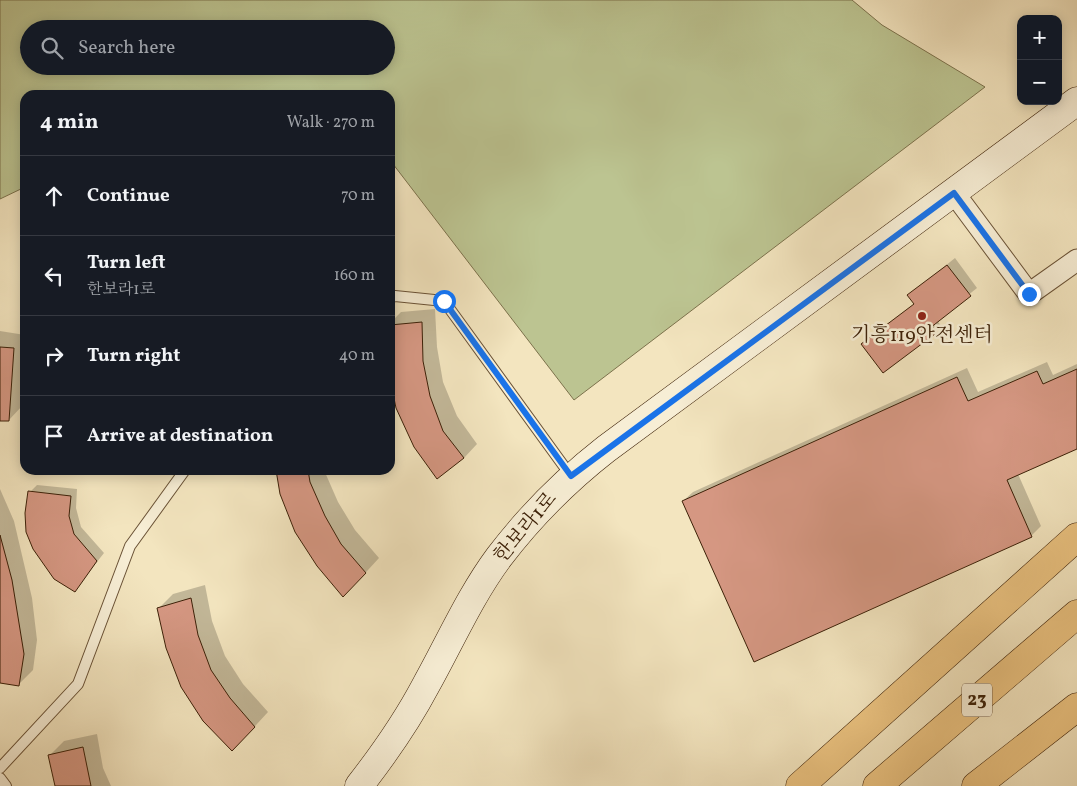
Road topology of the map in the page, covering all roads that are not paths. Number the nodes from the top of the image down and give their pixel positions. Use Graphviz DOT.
graph roads {
  1 [pos="1076,102"];
  2 [pos="954,193"];
  3 [pos="1077,260"];
  4 [pos="395,296"];
  5 [pos="181,475"];
  6 [pos="571,476"];
  7 [pos="1077,537"];
  8 [pos="1077,614"];
  9 [pos="1077,707"];
  10 [pos="0,768"];
  11 [pos="0,778"];
  12 [pos="6,786"];
  13 [pos="359,786"];
  14 [pos="800,786"];
  15 [pos="877,786"];
  16 [pos="976,786"];
  1 -- 2 [label="street, 한보라1로"];
  2 -- 3 [label="street"];
  2 -- 6 [label="street, 한보라1로"];
  4 -- 6 [label="lane"];
  5 -- 10 [label="lane"];
  6 -- 13 [label="street, 한보라1로"];
  7 -- 14 [label="highway"];
  8 -- 15 [label="highway, 23"];
  9 -- 16 [label="highway"];
  11 -- 12 [label="lane"];
}
